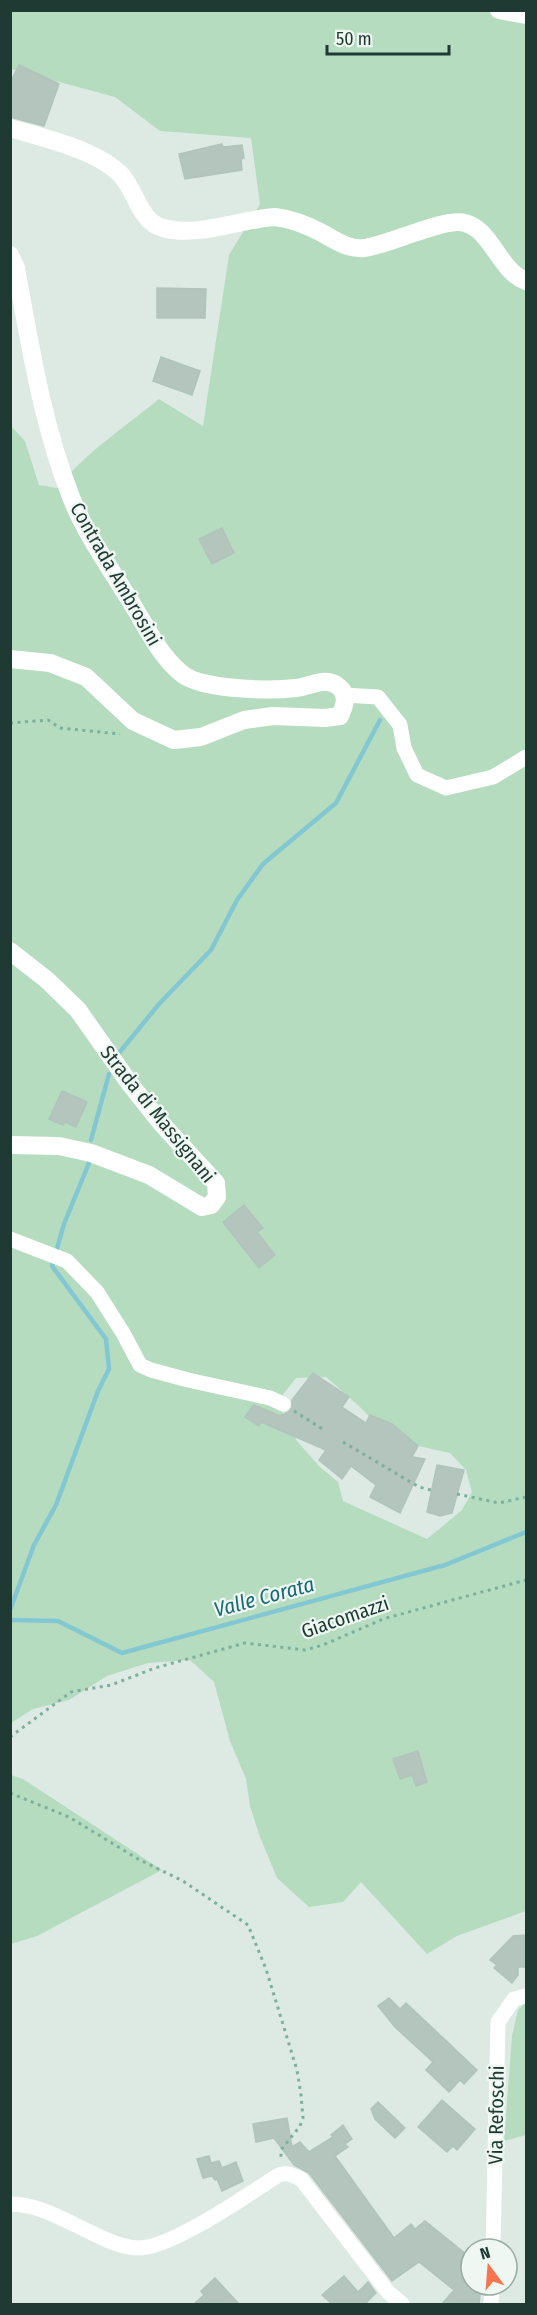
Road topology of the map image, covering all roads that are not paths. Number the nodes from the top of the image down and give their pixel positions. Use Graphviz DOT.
graph roads {
  1 [pos="499,10"];
  2 [pos="526,15"];
  3 [pos="10,128"];
  4 [pos="10,255"];
  5 [pos="526,281"];
  6 [pos="10,659"];
  7 [pos="345,700"];
  8 [pos="526,757"];
  9 [pos="10,951"];
  10 [pos="10,1145"];
  11 [pos="10,1239"];
  12 [pos="282,1404"];
  13 [pos="526,1996"];
  14 [pos="10,2204"];
  15 [pos="493,2237"];
  16 [pos="402,2304"];
  1 -- 2 [label="street"];
  3 -- 5 [label="street"];
  4 -- 7 [label="street, Contrada Ambrosini"];
  6 -- 7 [label="street"];
  7 -- 8 [label="street"];
  9 -- 10 [label="street, Strada di Massignani"];
  11 -- 12 [label="street"];
  13 -- 15 [label="street, Via Refoschi"];
  14 -- 16 [label="street"];
}
